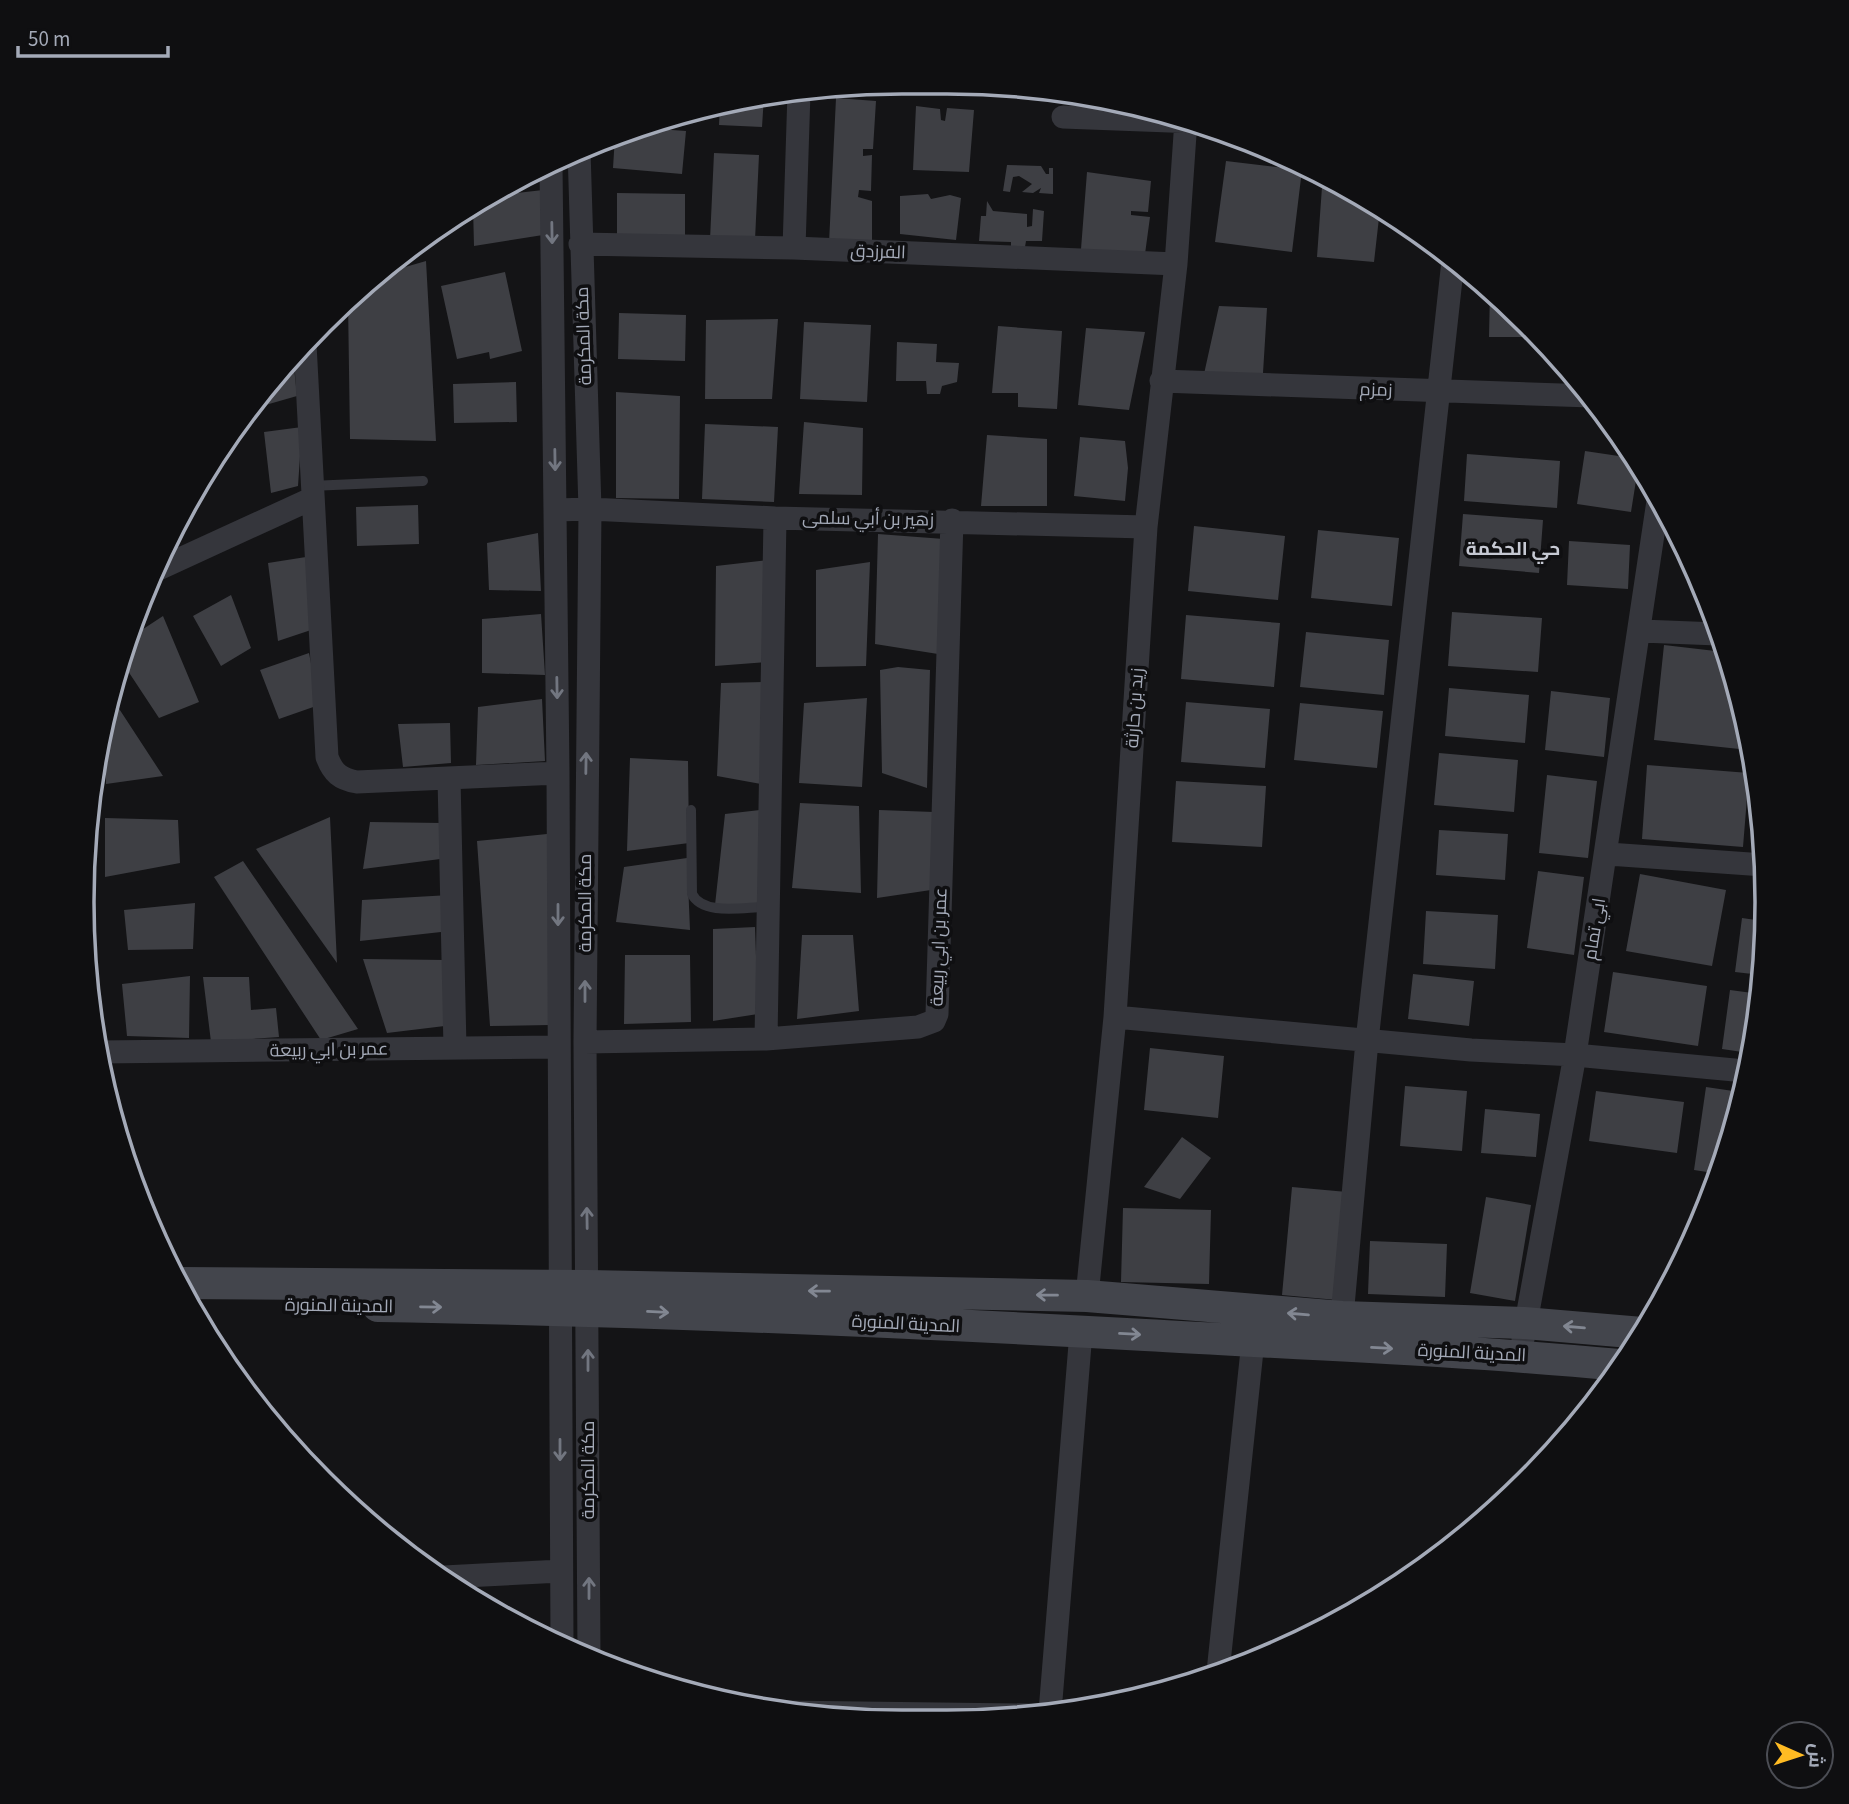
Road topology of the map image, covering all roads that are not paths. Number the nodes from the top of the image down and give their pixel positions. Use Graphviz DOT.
graph roads {
  1 [pos="799,101"];
  2 [pos="1063,117"];
  3 [pos="1146,120"];
  4 [pos="1188,131"];
  5 [pos="579,162"];
  6 [pos="551,175"];
  7 [pos="580,244"];
  8 [pos="794,248"];
  9 [pos="1176,264"];
  10 [pos="1453,273"];
  11 [pos="305,359"];
  12 [pos="1161,381"];
  13 [pos="1439,393"];
  14 [pos="1576,396"];
  15 [pos="423,481"];
  16 [pos="311,493"];
  17 [pos="590,509"];
  18 [pos="556,510"];
  19 [pos="1656,517"];
  20 [pos="775,518"];
  21 [pos="952,520"];
  22 [pos="1146,527"];
  23 [pos="170,563"];
  24 [pos="1641,631"];
  25 [pos="1709,635"];
  26 [pos="558,773"];
  27 [pos="449,778"];
  28 [pos="691,810"];
  29 [pos="1608,854"];
  30 [pos="1754,864"];
  31 [pos="766,907"];
  32 [pos="1115,1017"];
  33 [pos="766,1039"];
  34 [pos="1367,1041"];
  35 [pos="584,1042"];
  36 [pos="558,1047"];
  37 [pos="455,1048"];
  38 [pos="109,1052"];
  39 [pos="1575,1055"];
  40 [pos="1737,1070"];
  41 [pos="191,1283"];
  42 [pos="1087,1296"];
  43 [pos="574,1297"];
  44 [pos="202,1304"];
  45 [pos="1342,1317"];
  46 [pos="1524,1323"];
  47 [pos="1082,1332"];
  48 [pos="1630,1332"];
  49 [pos="1253,1341"];
  50 [pos="1521,1356"];
  51 [pos="1609,1364"];
  52 [pos="561,1571"];
  53 [pos="463,1579"];
  54 [pos="562,1634"];
  55 [pos="590,1646"];
  56 [pos="1219,1662"];
  57 [pos="1051,1703"];
  1 -- 8 [label="street"];
  2 -- 3 [label="street"];
  4 -- 9 [label="street, زيد بن حارثة"];
  5 -- 7 [label="street, مكة المكرمة"];
  6 -- 18 [label="street, مكة المكرمة, one-way"];
  7 -- 8 [label="street, الفرزدق"];
  7 -- 17 [label="street, مكة المكرمة"];
  8 -- 9 [label="street, الفرزدق"];
  9 -- 12 [label="street, زيد بن حارثة"];
  10 -- 13 [label="street"];
  11 -- 16 [label="street"];
  12 -- 13 [label="street, زمزم"];
  12 -- 22 [label="street, زيد بن حارثة"];
  13 -- 14 [label="street, زمزم"];
  13 -- 34 [label="street"];
  15 -- 16 [label="lane"];
  16 -- 23 [label="street"];
  16 -- 27 [label="street"];
  17 -- 18 [label="street, زهير بن أبي سلمى"];
  17 -- 20 [label="street, زهير بن أبي سلمى"];
  35 -- 17 [label="street, مكة المكرمة, one-way"];
  18 -- 26 [label="street, مكة المكرمة, one-way"];
  19 -- 24 [label="street, ابي تمام"];
  20 -- 21 [label="street, زهير بن أبي سلمى"];
  20 -- 31 [label="street"];
  21 -- 22 [label="street, زهير بن أبي سلمى"];
  21 -- 33 [label="street, عمر بن ابي ربيعة"];
  22 -- 32 [label="street, زيد بن حارثة"];
  24 -- 25 [label="street"];
  24 -- 29 [label="street, ابي تمام"];
  26 -- 27 [label="street"];
  26 -- 36 [label="street, مكة المكرمة, one-way"];
  27 -- 37 [label="street"];
  28 -- 31 [label="lane"];
  29 -- 30 [label="street"];
  29 -- 39 [label="street, ابي تمام"];
  31 -- 33 [label="street"];
  32 -- 34 [label="street"];
  32 -- 42 [label="street, زيد بن حارثة"];
  33 -- 35 [label="street, عمر بن ابي ربيعة"];
  34 -- 39 [label="street"];
  34 -- 45 [label="street"];
  43 -- 35 [label="street, مكة المكرمة, one-way"];
  36 -- 37 [label="street, عمر بن ابي ربيعة"];
  36 -- 43 [label="street, مكة المكرمة"];
  37 -- 38 [label="street, عمر بن ابي ربيعة"];
  39 -- 40 [label="street"];
  39 -- 46 [label="street, ابي تمام"];
  41 -- 43 [label="main road"];
  42 -- 43 [label="main road, one-way"];
  45 -- 42 [label="main road, one-way"];
  44 -- 43 [label="main road, المدينة المنورة, one-way"];
  43 -- 47 [label="main road, المدينة المنورة, one-way"];
  43 -- 52 [label="street, مكة المكرمة, one-way"];
  55 -- 43 [label="street, مكة المكرمة, one-way"];
  45 -- 46 [label="main road"];
  48 -- 46 [label="main road, one-way"];
  46 -- 50 [label="street, ابي تمام"];
  47 -- 49 [label="main road, المدينة المنورة, one-way"];
  47 -- 57 [label="street"];
  49 -- 50 [label="main road, المدينة المنورة, one-way"];
  49 -- 56 [label="street"];
  50 -- 51 [label="main road, المدينة المنورة"];
  52 -- 53 [label="street"];
  52 -- 54 [label="street, مكة المكرمة"];
}
